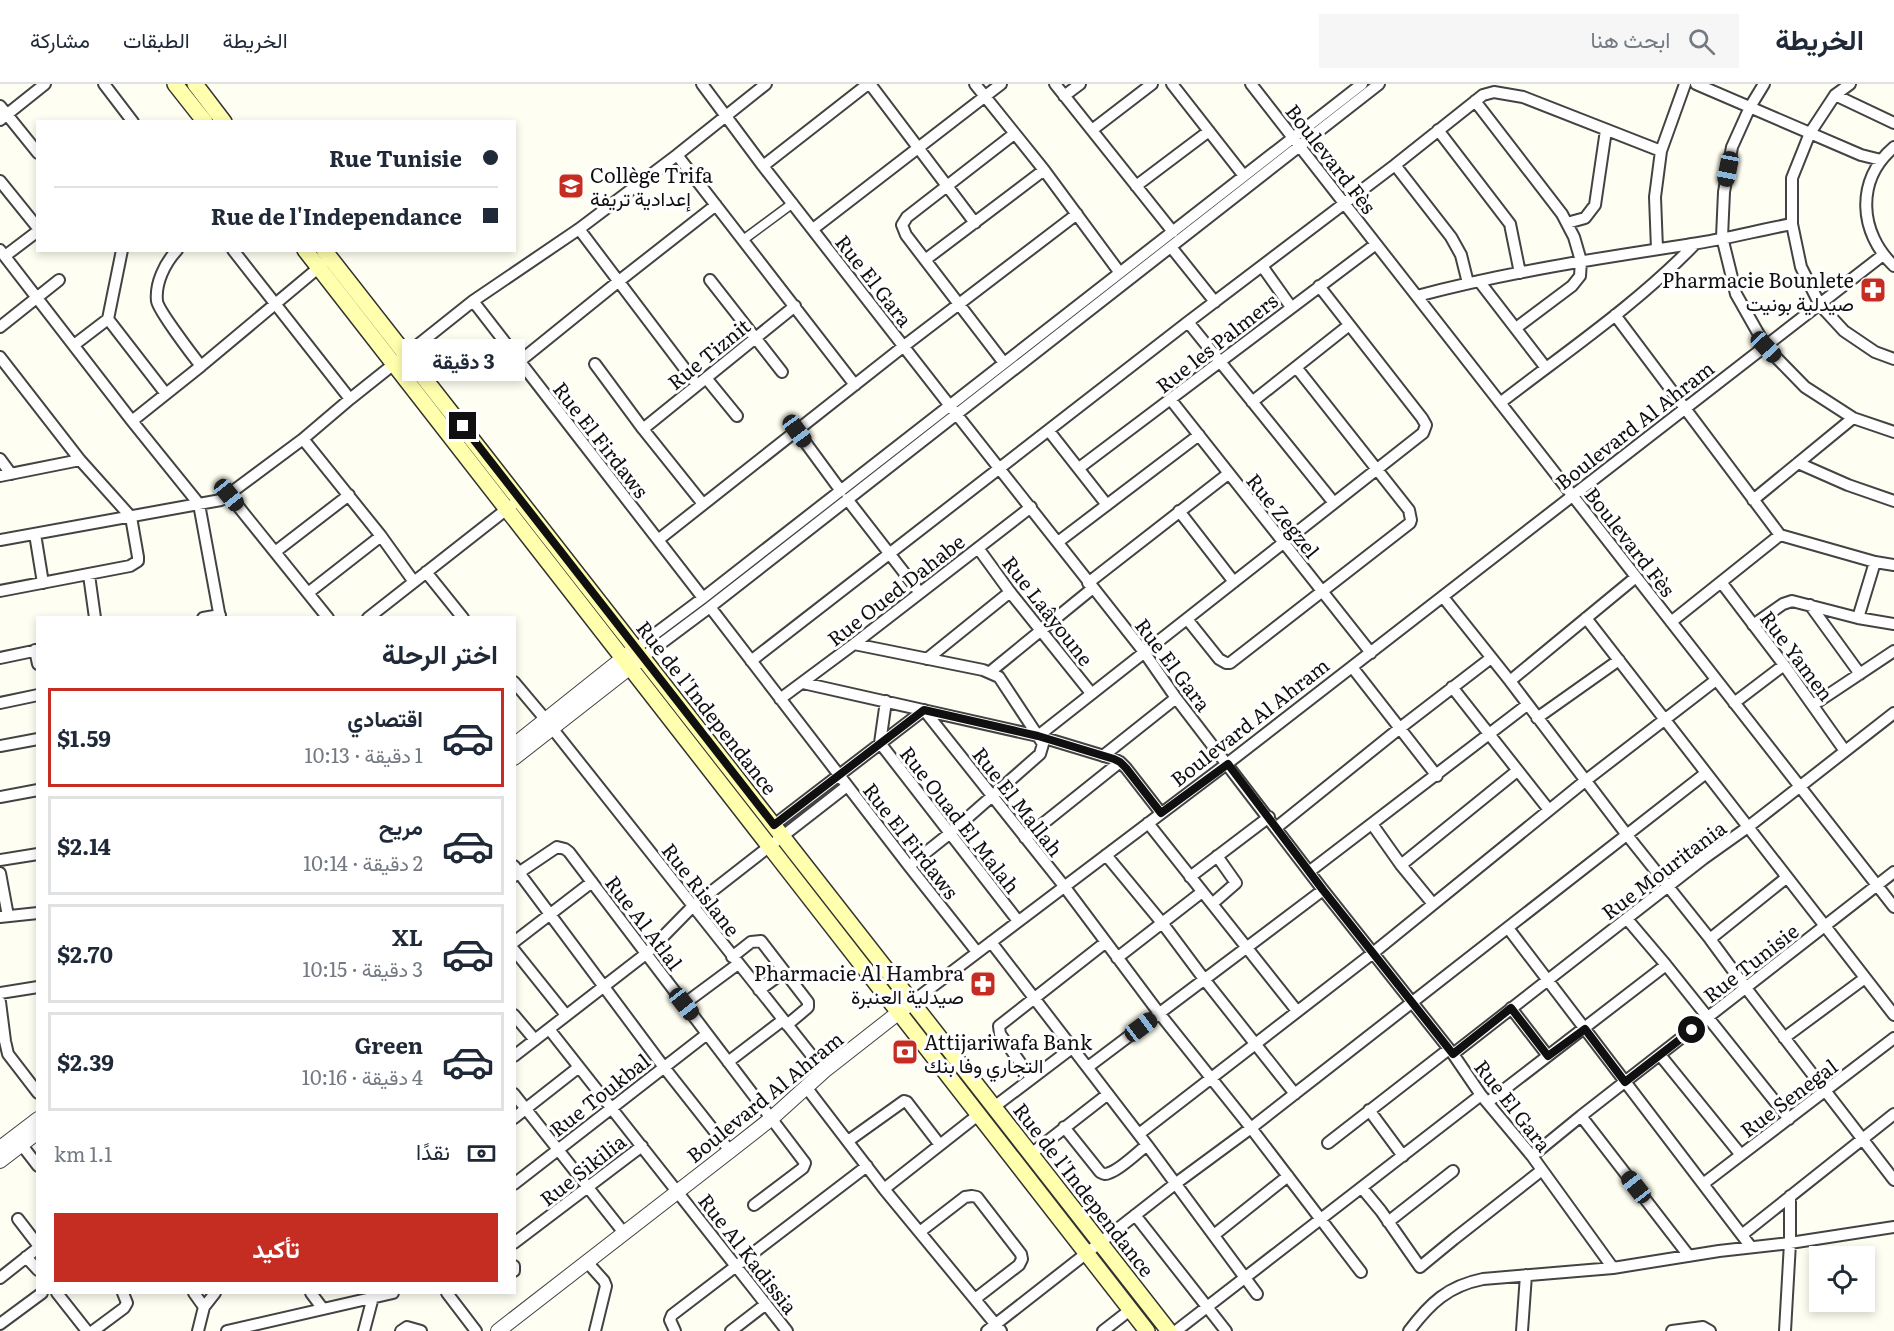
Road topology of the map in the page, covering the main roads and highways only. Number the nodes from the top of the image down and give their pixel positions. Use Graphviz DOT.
graph roads {
  1 [pos="175,84"];
  2 [pos="195,84"];
  3 [pos="203,120"];
  4 [pos="222,120"];
  5 [pos="308,252"];
  6 [pos="324,259"];
  7 [pos="513,504"];
  8 [pos="1147,1331"];
  9 [pos="1169,1331"];
  1 -- 3 [label="main road"];
  2 -- 4 [label="main road"];
  5 -- 6 [label="main road, Rue de l'Independance"];
  6 -- 7 [label="main road, Rue de l'Independance"];
  7 -- 8 [label="main road, Rue de l'Independance"];
  7 -- 9 [label="main road, Rue de l'Independance"];
}
